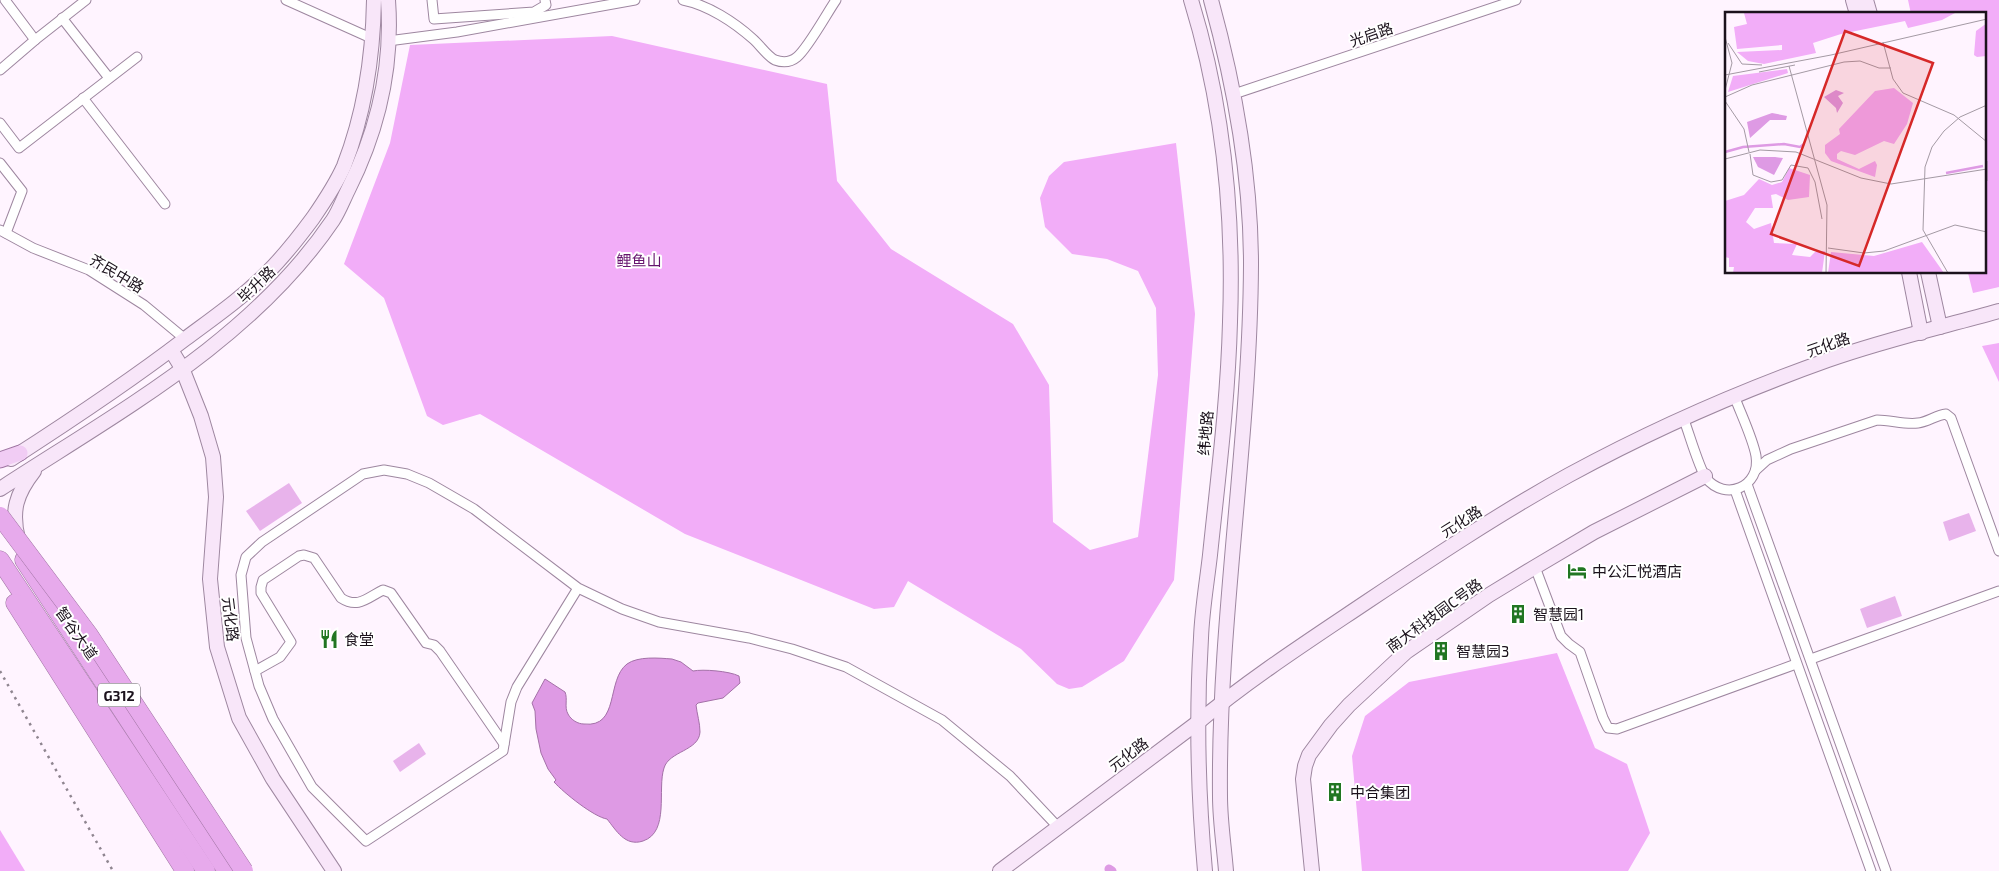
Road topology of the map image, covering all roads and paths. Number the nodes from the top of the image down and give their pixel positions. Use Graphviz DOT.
graph roads {
  1 [pos="5,0"];
  2 [pos="86,0"];
  3 [pos="286,0"];
  4 [pos="374,0"];
  5 [pos="388,0"];
  6 [pos="432,0"];
  7 [pos="546,0"];
  8 [pos="635,0"];
  9 [pos="683,0"];
  10 [pos="836,0"];
  11 [pos="1191,0"];
  12 [pos="1211,0"];
  13 [pos="1516,0"];
  14 [pos="1853,0"];
  15 [pos="589,4"];
  16 [pos="1857,12"];
  17 [pos="62,18"];
  18 [pos="373,39"];
  19 [pos="35,40"];
  20 [pos="388,41"];
  21 [pos="137,57"];
  22 [pos="0,70"];
  23 [pos="109,78"];
  24 [pos="1234,94"];
  25 [pos="84,98"];
  26 [pos="0,123"];
  27 [pos="0,163"];
  28 [pos="165,204"];
  29 [pos="3,231"];
  30 [pos="1910,274"];
  31 [pos="1928,274"];
  32 [pos="1999,311"];
  33 [pos="1940,327"];
  34 [pos="1921,333"];
  35 [pos="185,339"];
  36 [pos="171,350"];
  37 [pos="182,368"];
  38 [pos="1735,398"];
  39 [pos="1684,420"];
  40 [pos="20,453"];
  41 [pos="0,460"];
  42 [pos="40,463"];
  43 [pos="0,466"];
  44 [pos="1756,470"];
  45 [pos="1705,476"];
  46 [pos="1748,484"];
  47 [pos="0,489"];
  48 [pos="1736,490"];
  49 [pos="0,516"];
  50 [pos="0,522"];
  51 [pos="1999,551"];
  52 [pos="22,555"];
  53 [pos="0,560"];
  54 [pos="1535,567"];
  55 [pos="0,578"];
  56 [pos="578,588"];
  57 [pos="1999,591"];
  58 [pos="1810,659"];
  59 [pos="1796,664"];
  60 [pos="255,670"];
  61 [pos="1223,701"];
  62 [pos="1197,723"];
  63 [pos="504,744"];
  64 [pos="1058,827"];
  65 [pos="185,871"];
  66 [pos="194,871"];
  67 [pos="206,871"];
  68 [pos="227,871"];
  69 [pos="234,871"];
  70 [pos="244,871"];
  71 [pos="334,871"];
  72 [pos="1000,871"];
  73 [pos="1205,871"];
  74 [pos="1226,871"];
  75 [pos="1312,871"];
  76 [pos="1871,871"];
  77 [pos="1886,871"];
  1 -- 19 [label="street"];
  2 -- 17 [label="street"];
  3 -- 18 [label="street"];
  4 -- 18 [label="street, 毕升路"];
  5 -- 20 [label="street, 毕升路"];
  6 -- 7 [label="street"];
  8 -- 15 [label="street"];
  9 -- 10 [label="street"];
  11 -- 62 [label="street, 纬地路"];
  12 -- 24 [label="street"];
  13 -- 24 [label="street, 光启路"];
  14 -- 16 [label="street"];
  15 -- 20 [label="street"];
  17 -- 19 [label="street"];
  17 -- 23 [label="street"];
  18 -- 35 [label="street, 毕升路"];
  19 -- 22 [label="street"];
  20 -- 37 [label="street, 毕升路"];
  21 -- 23 [label="street"];
  23 -- 25 [label="street"];
  24 -- 61 [label="street"];
  25 -- 26 [label="street"];
  25 -- 28 [label="street"];
  27 -- 29 [label="street"];
  29 -- 35 [label="street, 齐民中路"];
  30 -- 34 [label="street"];
  31 -- 33 [label="street"];
  32 -- 33 [label="street, 元化路"];
  33 -- 34 [label="street, 元化路"];
  34 -- 38 [label="street, 元化路"];
  35 -- 36 [label="street, 毕升路"];
  36 -- 37 [label="street, 元化路"];
  36 -- 40 [label="street, 毕升路"];
  37 -- 42 [label="street, 毕升路"];
  37 -- 71 [label="street, 元化路"];
  38 -- 39 [label="street, 元化路"];
  38 -- 44 [label="street"];
  39 -- 45 [label="street"];
  39 -- 61 [label="street, 元化路"];
  40 -- 41 [label="main road"];
  40 -- 43 [label="street, 毕升路"];
  42 -- 47 [label="street, 毕升路"];
  42 -- 52 [label="street"];
  44 -- 46 [label="street"];
  44 -- 51 [label="street"];
  45 -- 48 [label="street"];
  45 -- 54 [label="street, 南大科技园C号路"];
  46 -- 48 [label="street"];
  46 -- 58 [label="street"];
  48 -- 59 [label="street"];
  49 -- 70 [label="highway, bridge"];
  50 -- 52 [label="main road, 智谷大道 / G312"];
  50 -- 68 [label="highway, 智谷大道 / G312"];
  52 -- 69 [label="main road, 智谷大道 / G312"];
  53 -- 67 [label="highway, 智谷大道 / G312"];
  54 -- 59 [label="street"];
  54 -- 75 [label="street, 南大科技园C号路"];
  55 -- 65 [label="highway"];
  55 -- 66 [label="highway, G312"];
  56 -- 60 [label="street"];
  56 -- 63 [label="street"];
  56 -- 64 [label="street"];
  57 -- 58 [label="street"];
  58 -- 77 [label="street"];
  59 -- 76 [label="street"];
  60 -- 63 [label="street"];
  60 -- 63 [label="street"];
  61 -- 62 [label="street, 元化路"];
  61 -- 74 [label="street"];
  62 -- 64 [label="street, 元化路"];
  62 -- 73 [label="street, 纬地路"];
  64 -- 72 [label="street, 元化路"];
}
